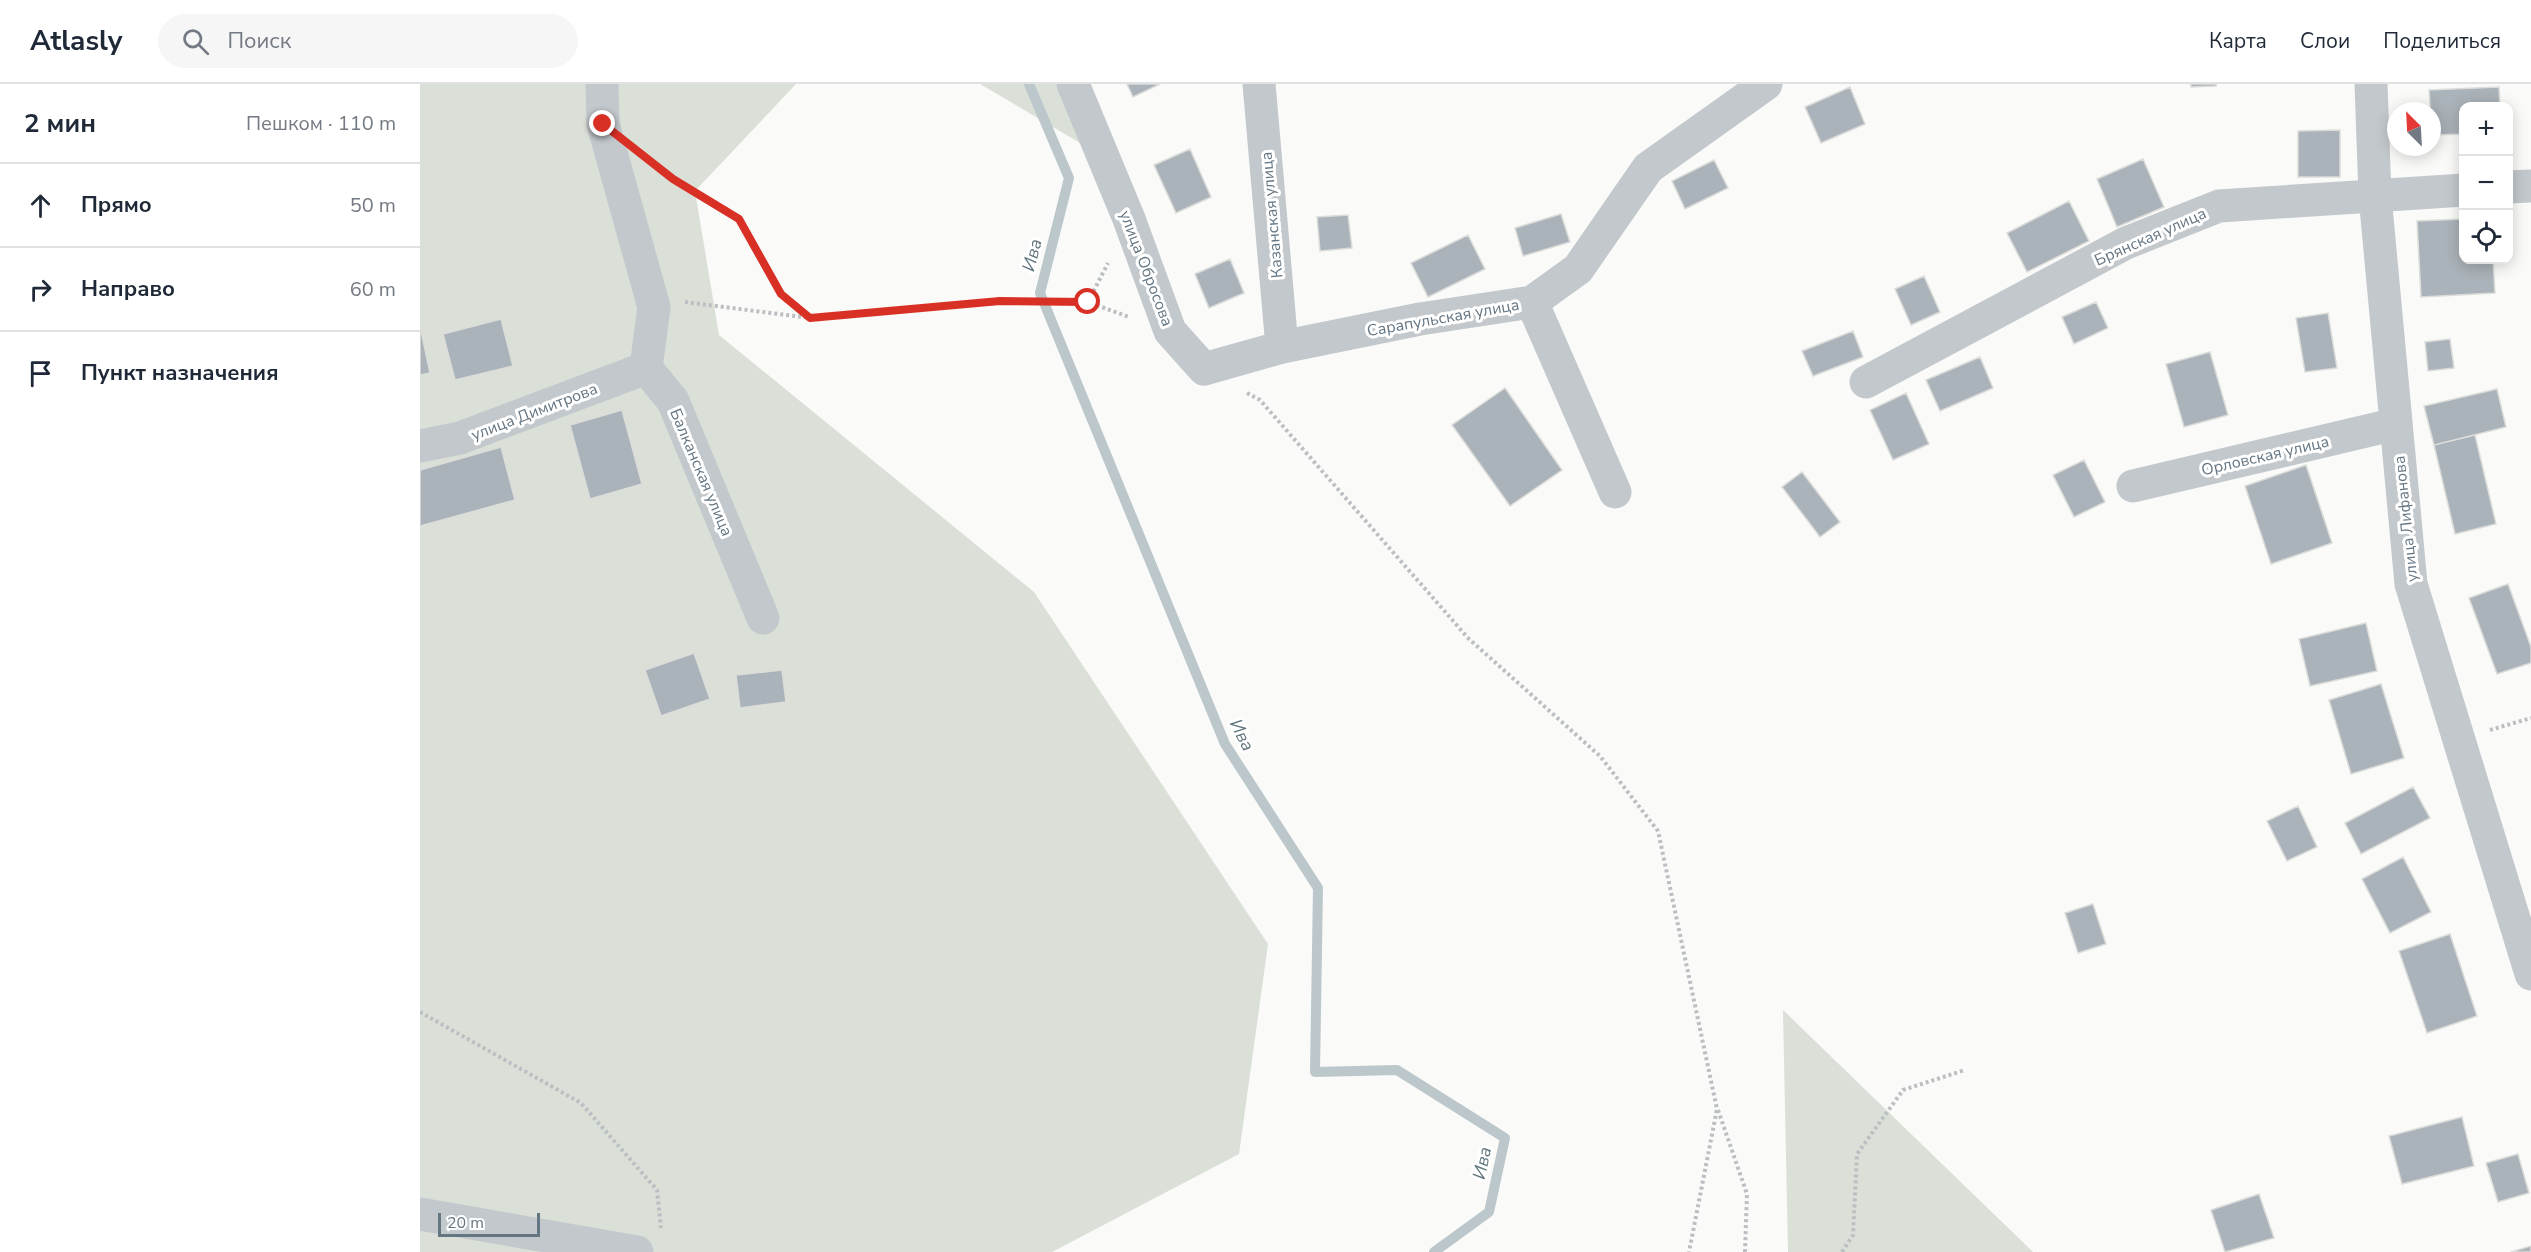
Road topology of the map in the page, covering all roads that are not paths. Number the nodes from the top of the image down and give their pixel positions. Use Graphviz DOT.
graph roads {
  1 [pos="602,84"];
  2 [pos="1072,84"];
  3 [pos="1259,84"];
  4 [pos="1766,84"];
  5 [pos="2371,84"];
  6 [pos="2531,186"];
  7 [pos="2513,187"];
  8 [pos="2459,190"];
  9 [pos="2375,196"];
  10 [pos="1532,302"];
  11 [pos="1282,347"];
  12 [pos="646,369"];
  13 [pos="1866,382"];
  14 [pos="2396,424"];
  15 [pos="420,446"];
  16 [pos="2133,486"];
  17 [pos="1615,492"];
  18 [pos="763,618"];
  19 [pos="2531,974"];
  20 [pos="420,1214"];
  21 [pos="637,1252"];
  1 -- 12 [label="street"];
  2 -- 11 [label="street, улица Обросова"];
  3 -- 11 [label="street, Казанская улица"];
  4 -- 10 [label="street, Сарапульская улица"];
  5 -- 9 [label="street, улица Лифанова"];
  6 -- 7 [label="street"];
  8 -- 9 [label="street, Брянская улица"];
  9 -- 13 [label="street, Брянская улица"];
  9 -- 14 [label="street, улица Лифанова"];
  10 -- 11 [label="street, Сарапульская улица"];
  10 -- 17 [label="street"];
  12 -- 15 [label="street, улица Димитрова"];
  12 -- 18 [label="street, Балканская улица"];
  14 -- 16 [label="street, Орловская улица"];
  14 -- 19 [label="street, улица Лифанова"];
  20 -- 21 [label="street"];
}
